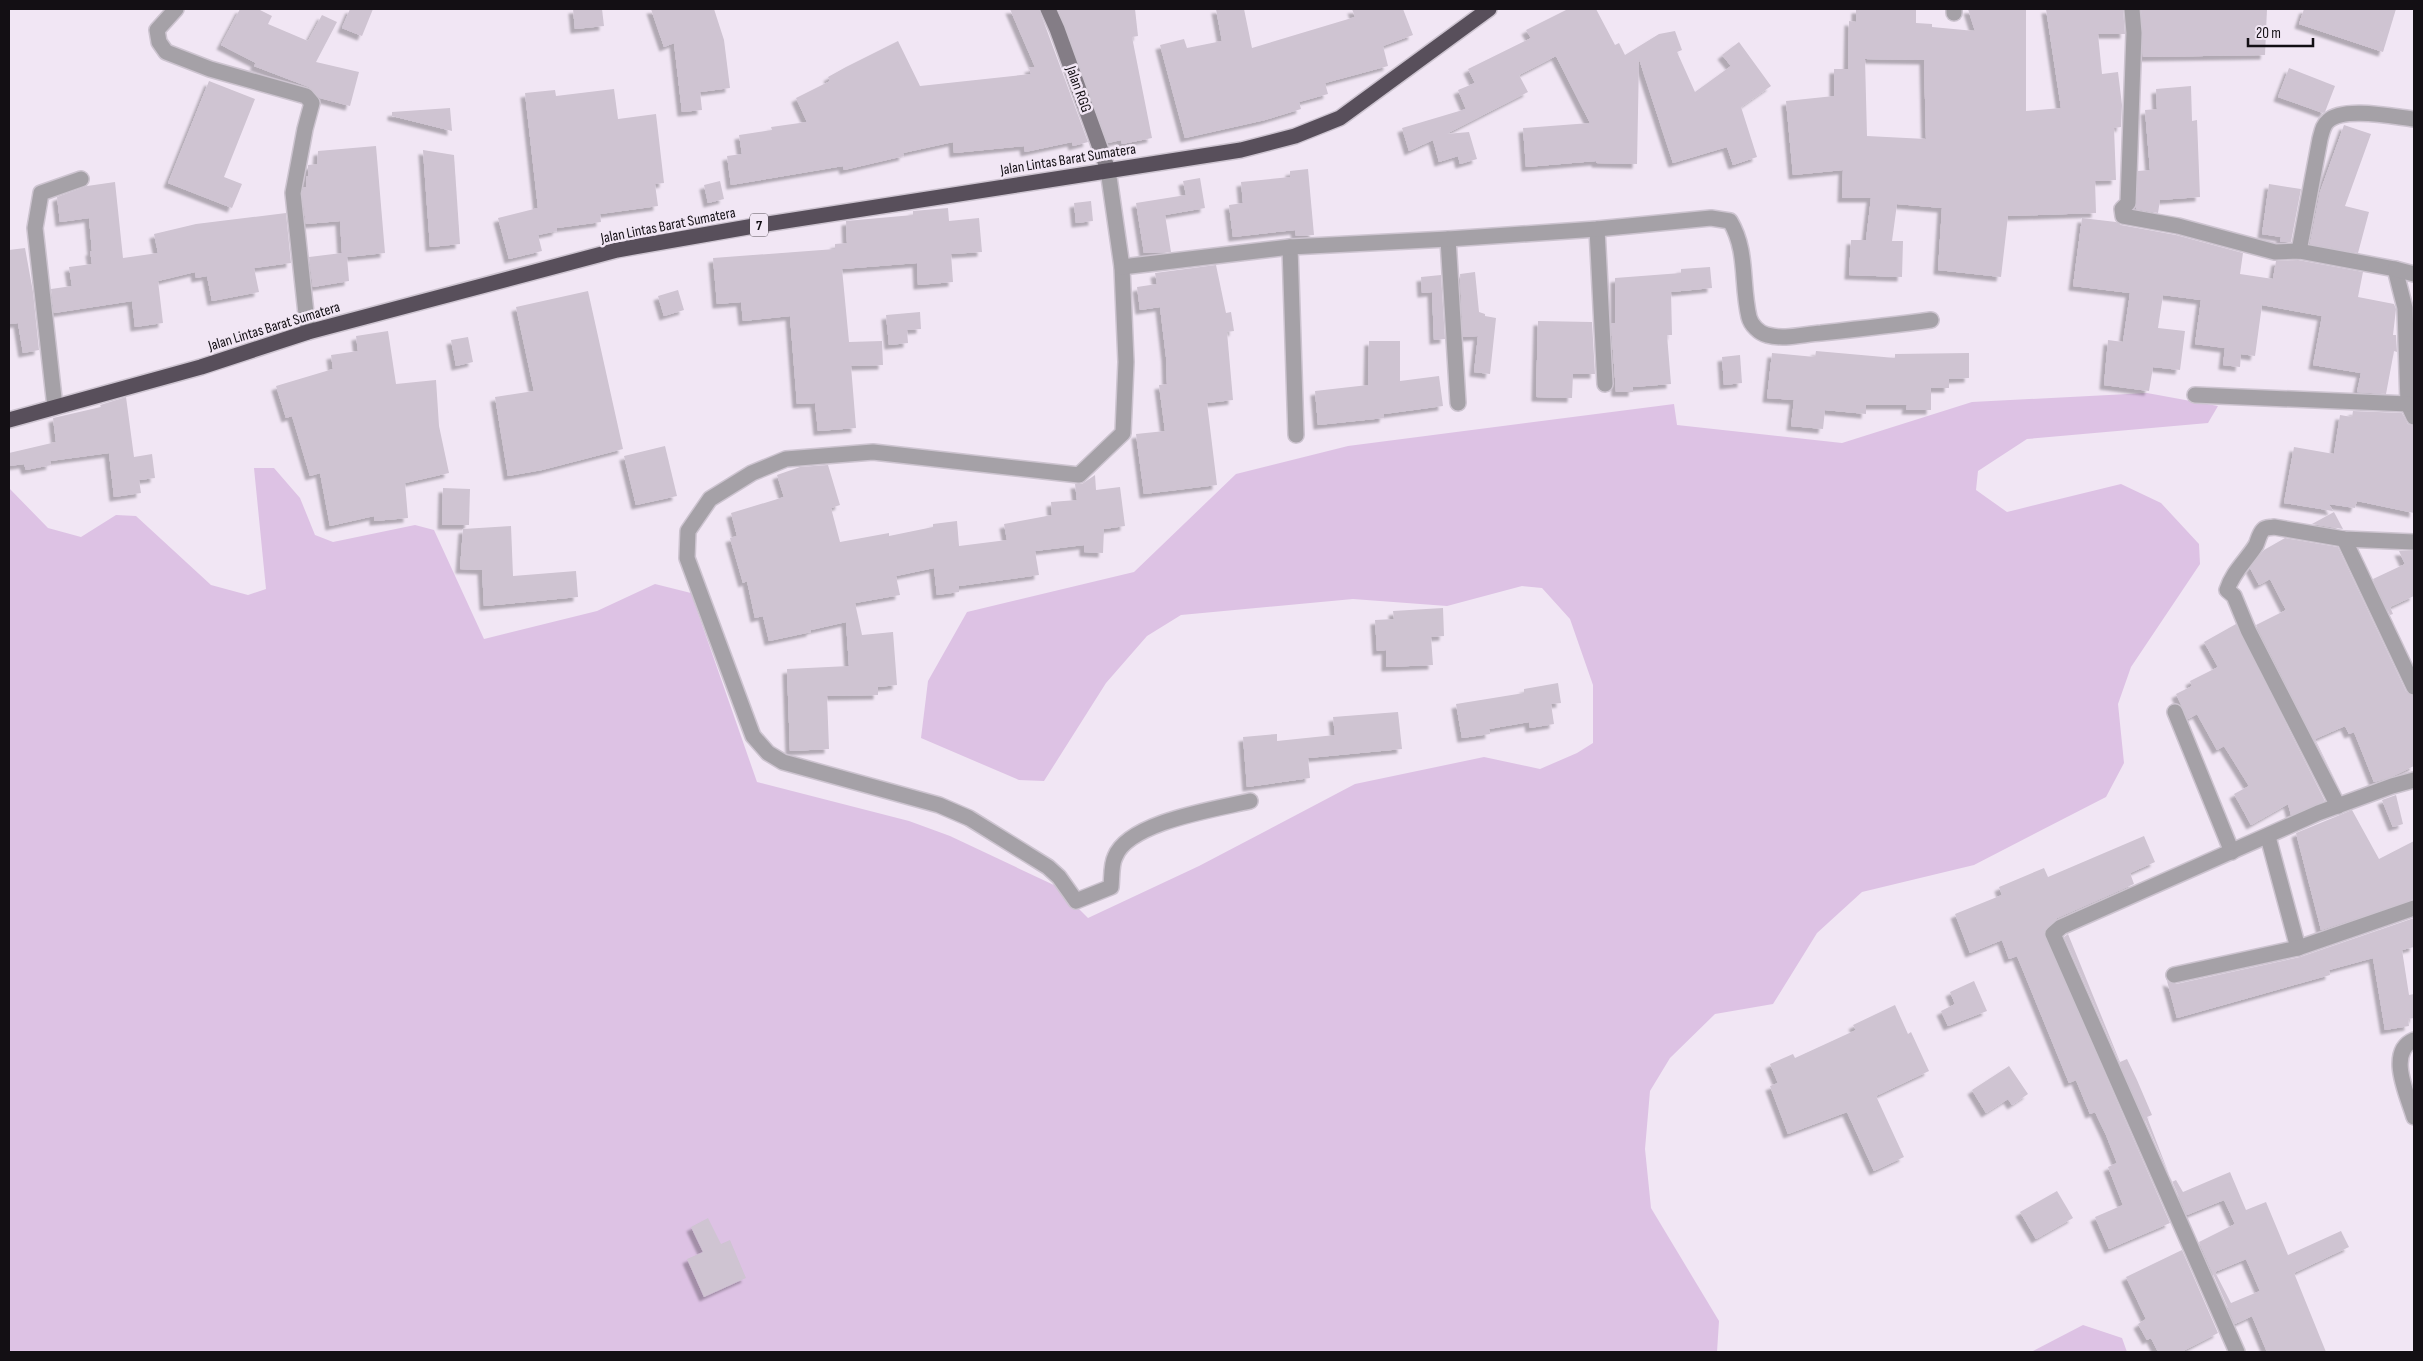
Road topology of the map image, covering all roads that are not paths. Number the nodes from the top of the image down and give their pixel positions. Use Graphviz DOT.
graph roads {
  1 [pos="176,9"];
  2 [pos="1048,9"];
  3 [pos="1488,9"];
  4 [pos="2132,9"];
  5 [pos="2414,119"];
  6 [pos="1108,170"];
  7 [pos="81,179"];
  8 [pos="1597,229"];
  9 [pos="1448,239"];
  10 [pos="1290,247"];
  11 [pos="2299,251"];
  12 [pos="1122,267"];
  13 [pos="2395,269"];
  14 [pos="2414,274"];
  15 [pos="1931,320"];
  16 [pos="308,332"];
  17 [pos="1605,384"];
  18 [pos="2195,395"];
  19 [pos="1458,403"];
  20 [pos="55,407"];
  21 [pos="2411,410"];
  22 [pos="9,420"];
  23 [pos="1296,435"];
  24 [pos="2344,539"];
  25 [pos="2414,542"];
  26 [pos="2414,687"];
  27 [pos="2175,712"];
  28 [pos="2414,780"];
  29 [pos="1250,801"];
  30 [pos="2338,806"];
  31 [pos="2268,836"];
  32 [pos="2232,852"];
  33 [pos="2414,908"];
  34 [pos="2298,948"];
  35 [pos="2174,975"];
  36 [pos="2414,1040"];
  37 [pos="2414,1117"];
  38 [pos="2237,1352"];
  1 -- 16 [label="street"];
  2 -- 6 [label="street, Jalan RGG"];
  3 -- 6 [label="highway, Jalan Lintas Barat Sumatera / 7"];
  4 -- 11 [label="street"];
  5 -- 11 [label="street"];
  6 -- 12 [label="street"];
  6 -- 16 [label="highway, Jalan Lintas Barat Sumatera / 7"];
  7 -- 20 [label="street"];
  8 -- 9 [label="street"];
  8 -- 15 [label="street"];
  8 -- 17 [label="street"];
  9 -- 10 [label="street"];
  9 -- 19 [label="street"];
  10 -- 12 [label="street"];
  10 -- 23 [label="street"];
  11 -- 13 [label="street"];
  12 -- 29 [label="street"];
  13 -- 14 [label="street"];
  13 -- 21 [label="street"];
  16 -- 20 [label="highway, Jalan Lintas Barat Sumatera / 7"];
  18 -- 21 [label="street"];
  20 -- 22 [label="highway, Jalan Lintas Barat Sumatera / 7"];
  24 -- 25 [label="street"];
  24 -- 26 [label="street"];
  24 -- 30 [label="street"];
  27 -- 32 [label="street"];
  28 -- 30 [label="street"];
  30 -- 31 [label="street"];
  31 -- 32 [label="street"];
  31 -- 34 [label="street"];
  32 -- 38 [label="street"];
  33 -- 34 [label="street"];
  34 -- 35 [label="street"];
  36 -- 37 [label="street"];
}
